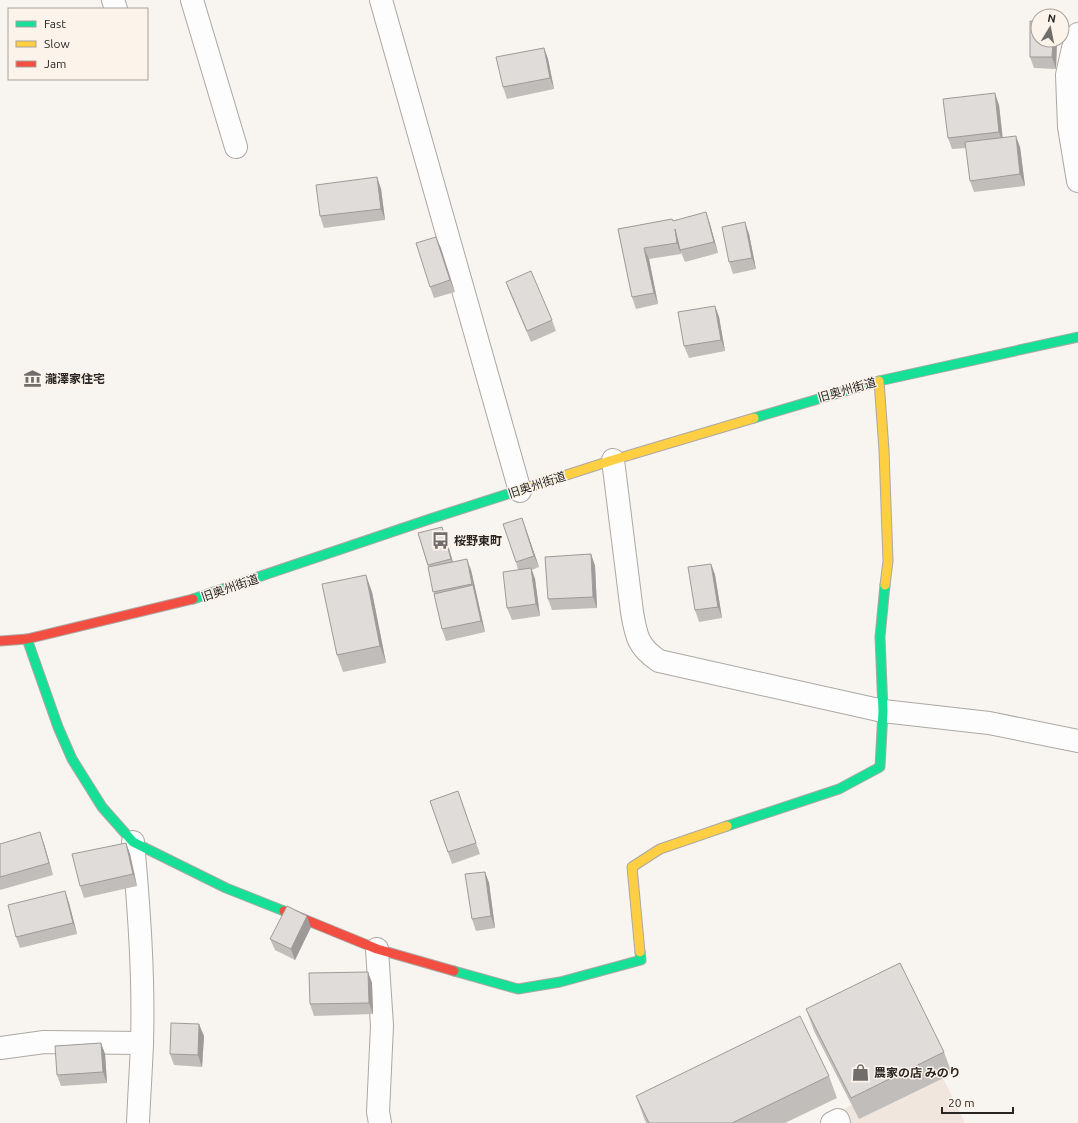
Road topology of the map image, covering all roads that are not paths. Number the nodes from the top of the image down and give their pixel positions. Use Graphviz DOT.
graph roads {
  1 [pos="192,0"];
  2 [pos="381,0"];
  3 [pos="1078,34"];
  4 [pos="236,147"];
  5 [pos="1078,181"];
  6 [pos="1078,337"];
  7 [pos="879,380"];
  8 [pos="612,460"];
  9 [pos="520,491"];
  10 [pos="27,639"];
  11 [pos="0,641"];
  12 [pos="883,711"];
  13 [pos="1078,741"];
  14 [pos="133,842"];
  15 [pos="377,949"];
  16 [pos="142,1043"];
  17 [pos="0,1048"];
  18 [pos="138,1123"];
  19 [pos="380,1123"];
  20 [pos="832,1123"];
  21 [pos="839,1123"];
  1 -- 4 [label="street"];
  2 -- 9 [label="street"];
  3 -- 5 [label="street"];
  6 -- 7 [label="street, 旧奥州街道"];
  7 -- 8 [label="street, 旧奥州街道"];
  7 -- 12 [label="street"];
  8 -- 9 [label="street, 旧奥州街道"];
  8 -- 12 [label="street"];
  9 -- 10 [label="street, 旧奥州街道"];
  10 -- 11 [label="street, 旧奥州街道"];
  10 -- 14 [label="street"];
  12 -- 13 [label="street"];
  12 -- 15 [label="street"];
  14 -- 15 [label="street"];
  14 -- 16 [label="street"];
  15 -- 19 [label="street"];
  16 -- 17 [label="street"];
  16 -- 18 [label="street"];
  20 -- 21 [label="street"];
}
